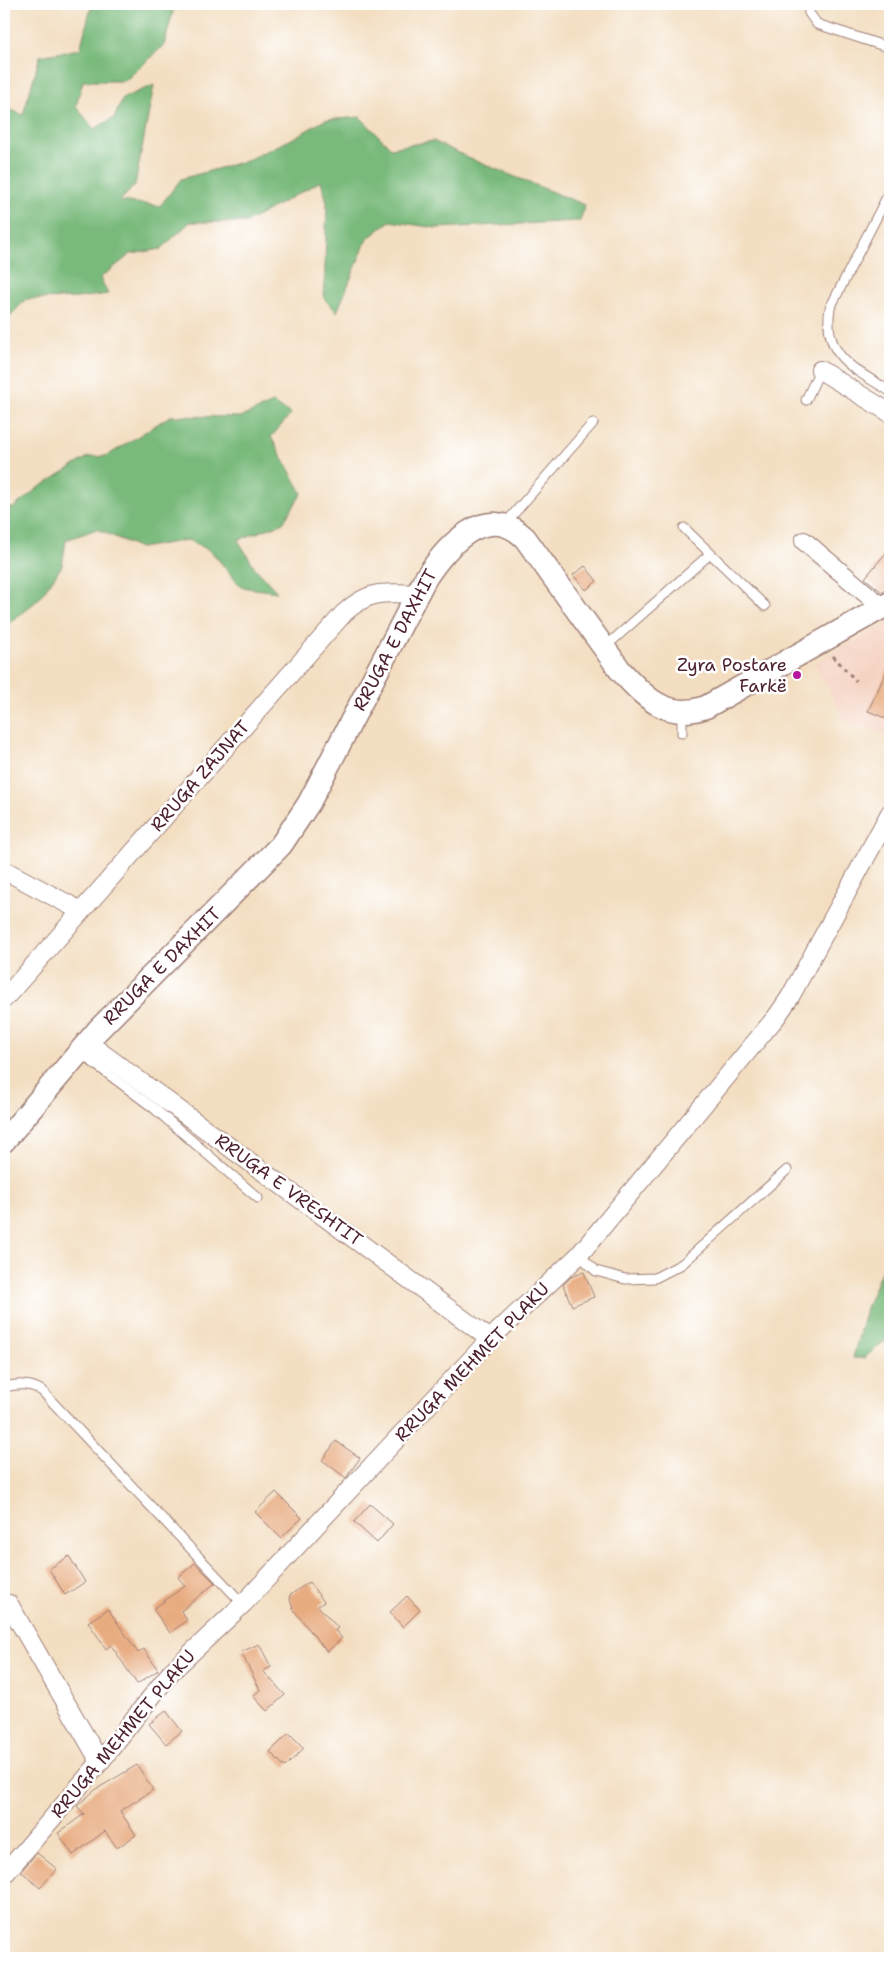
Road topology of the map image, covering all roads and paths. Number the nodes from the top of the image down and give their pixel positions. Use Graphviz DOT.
graph roads {
  1 [pos="808,4"];
  2 [pos="890,48"];
  3 [pos="890,191"];
  4 [pos="820,370"];
  5 [pos="890,391"];
  6 [pos="806,400"];
  7 [pos="890,413"];
  8 [pos="593,423"];
  9 [pos="504,525"];
  10 [pos="684,528"];
  11 [pos="804,541"];
  12 [pos="710,554"];
  13 [pos="418,594"];
  14 [pos="887,605"];
  15 [pos="766,606"];
  16 [pos="604,648"];
  17 [pos="830,654"];
  18 [pos="856,681"];
  19 [pos="890,813"];
  20 [pos="4,870"];
  21 [pos="81,911"];
  22 [pos="4,999"];
  23 [pos="83,1047"];
  24 [pos="4,1141"];
  25 [pos="787,1170"];
  26 [pos="258,1198"];
  27 [pos="579,1255"];
  28 [pos="490,1339"];
  29 [pos="4,1387"];
  30 [pos="9,1604"];
  31 [pos="243,1604"];
  32 [pos="100,1762"];
  33 [pos="4,1875"];
  1 -- 2 [label="lane"];
  3 -- 5 [label="lane"];
  4 -- 6 [label="lane"];
  4 -- 7 [label="street"];
  8 -- 9 [label="lane"];
  9 -- 13 [label="street, RRUGA E DAXHIT"];
  9 -- 16 [label="street"];
  10 -- 12 [label="lane"];
  11 -- 14 [label="street"];
  12 -- 15 [label="lane"];
  12 -- 16 [label="lane"];
  13 -- 21 [label="street, RRUGA ZAJNAT"];
  13 -- 23 [label="street, RRUGA E DAXHIT"];
  14 -- 16 [label="street"];
  17 -- 18 [label="path"];
  19 -- 27 [label="street, RRUGA MEHMET PLAKU"];
  20 -- 21 [label="street"];
  21 -- 22 [label="street, RRUGA ZAJNAT"];
  23 -- 24 [label="street, RRUGA E DAXHIT"];
  23 -- 26 [label="lane"];
  23 -- 28 [label="street, RRUGA E VRESHTIT"];
  25 -- 27 [label="lane"];
  27 -- 28 [label="street, RRUGA MEHMET PLAKU"];
  28 -- 31 [label="street, RRUGA MEHMET PLAKU"];
  29 -- 31 [label="lane"];
  30 -- 32 [label="street"];
  31 -- 32 [label="street, RRUGA MEHMET PLAKU"];
  32 -- 33 [label="street, RRUGA MEHMET PLAKU"];
}
